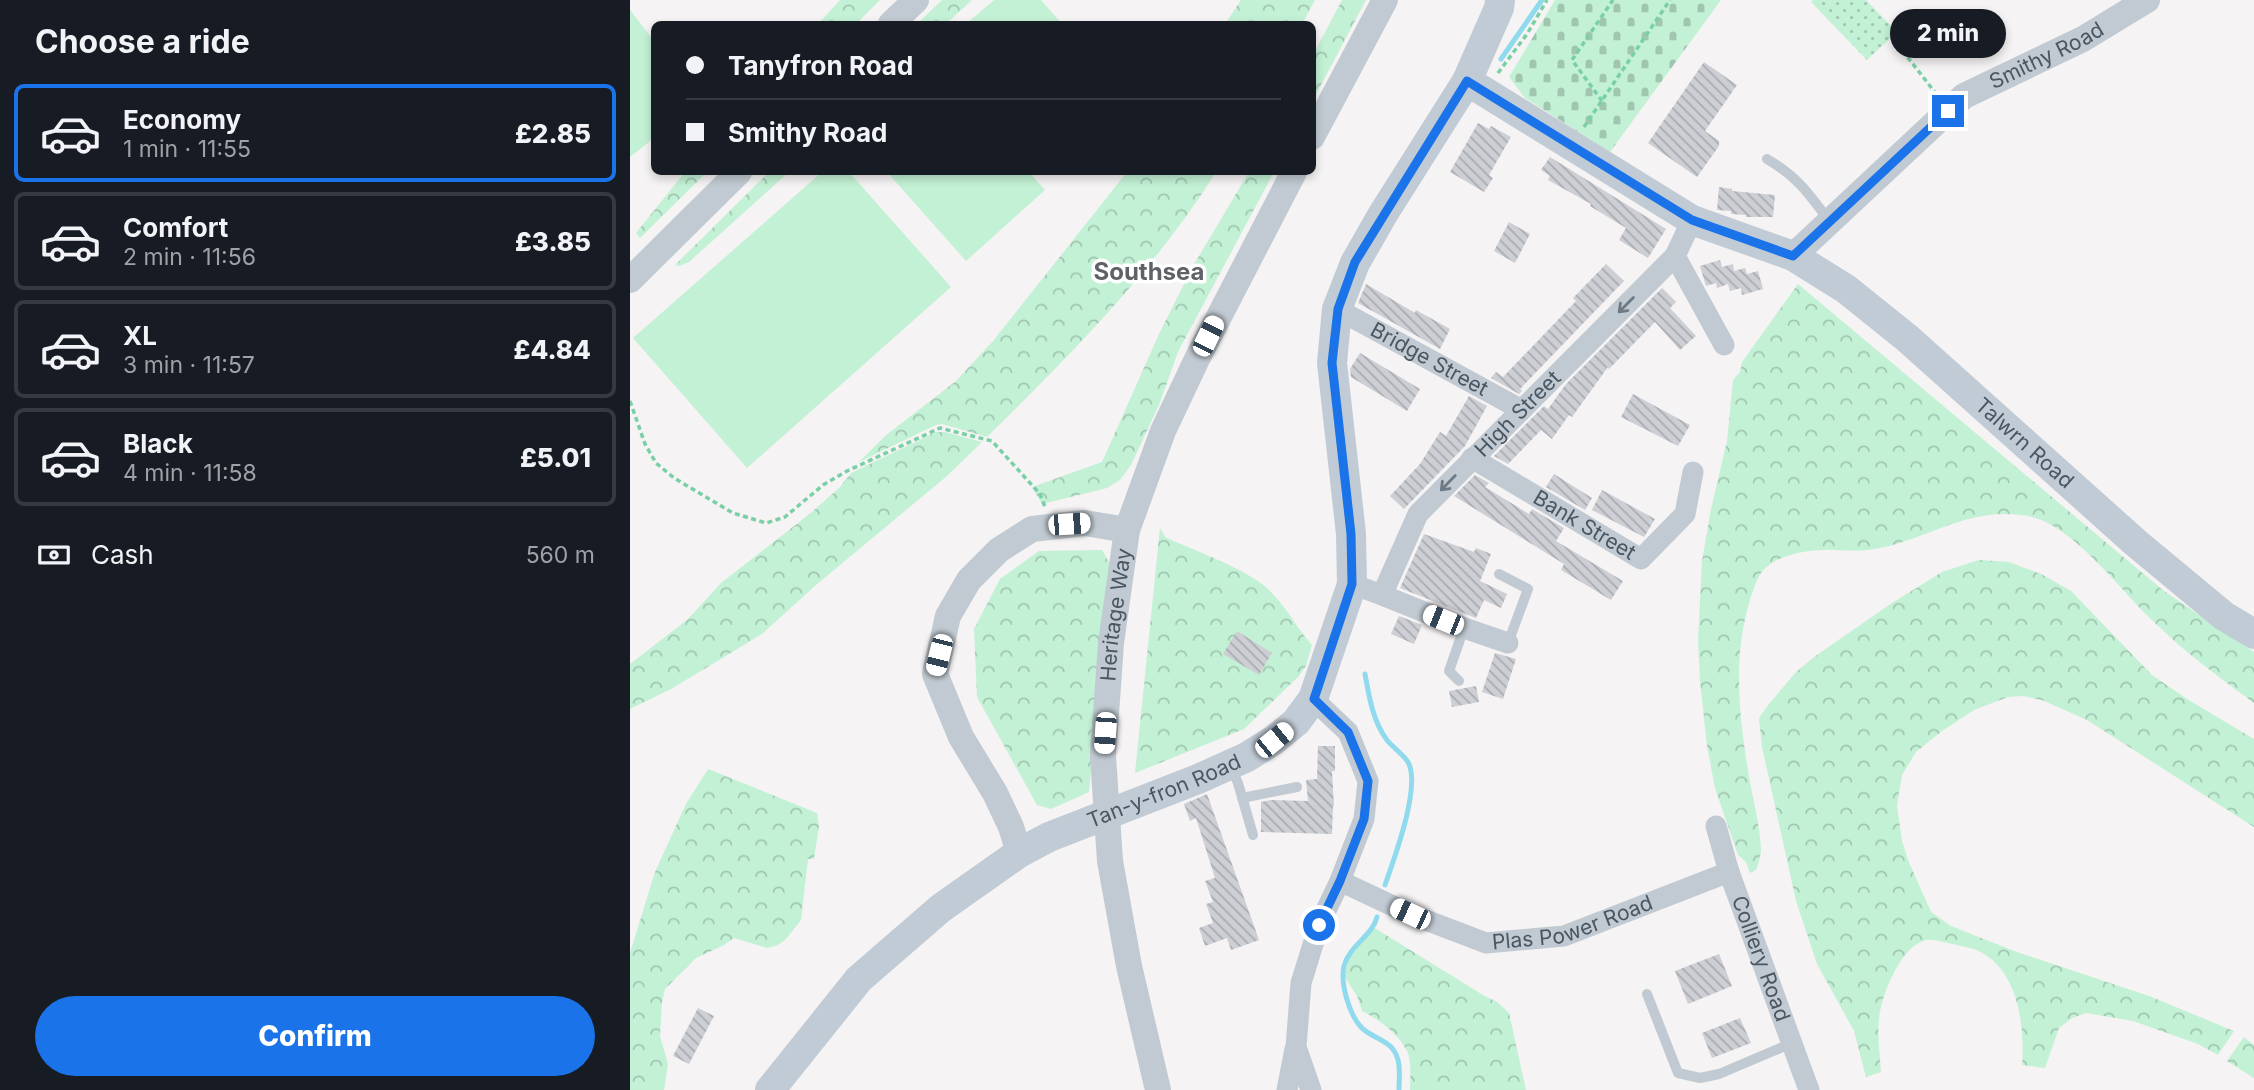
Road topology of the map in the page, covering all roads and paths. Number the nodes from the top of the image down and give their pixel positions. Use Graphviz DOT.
graph roads {
  1 [pos="916,0"];
  2 [pos="1385,0"];
  3 [pos="1500,0"];
  4 [pos="1547,0"];
  5 [pos="1613,0"];
  6 [pos="1671,0"];
  7 [pos="2147,0"];
  8 [pos="894,21"];
  9 [pos="1892,37"];
  10 [pos="1476,87"];
  11 [pos="1602,100"];
  12 [pos="1948,111"];
  13 [pos="1316,129"];
  14 [pos="1581,131"];
  15 [pos="1767,159"];
  16 [pos="737,175"];
  17 [pos="1292,175"];
  18 [pos="1692,220"];
  19 [pos="1830,222"];
  20 [pos="1675,256"];
  21 [pos="1793,256"];
  22 [pos="630,280"];
  23 [pos="1338,309"];
  24 [pos="1724,345"];
  25 [pos="630,401"];
  26 [pos="1522,410"];
  27 [pos="1472,458"];
  28 [pos="1693,472"];
  29 [pos="1052,525"];
  30 [pos="1127,530"];
  31 [pos="1499,574"];
  32 [pos="1352,584"];
  33 [pos="1382,595"];
  34 [pos="1464,628"];
  35 [pos="2254,634"];
  36 [pos="1508,643"];
  37 [pos="1459,681"];
  38 [pos="1314,699"];
  39 [pos="1230,765"];
  40 [pos="1297,787"];
  41 [pos="1242,798"];
  42 [pos="1716,826"];
  43 [pos="1253,835"];
  44 [pos="1019,853"];
  45 [pos="1729,872"];
  46 [pos="1340,881"];
  47 [pos="1647,994"];
  48 [pos="1792,1043"];
  49 [pos="1296,1047"];
  50 [pos="770,1090"];
  51 [pos="1158,1090"];
  52 [pos="1287,1090"];
  53 [pos="1311,1090"];
  54 [pos="1809,1090"];
  1 -- 8 [label="street"];
  2 -- 13 [label="street"];
  3 -- 10 [label="main road, Tan-y-fron Road"];
  4 -- 10 [label="path"];
  5 -- 11 [label="path"];
  6 -- 11 [label="path"];
  7 -- 12 [label="street, Smithy Road"];
  9 -- 12 [label="path"];
  10 -- 18 [label="main road, Talwrn Road"];
  10 -- 23 [label="main road, Tan-y-fron Road"];
  11 -- 14 [label="path"];
  12 -- 19 [label="street, Smithy Road"];
  15 -- 19 [label="lane"];
  16 -- 22 [label="street"];
  17 -- 30 [label="street, Heritage Way"];
  18 -- 20 [label="street, High Street"];
  18 -- 21 [label="main road, Talwrn Road"];
  19 -- 21 [label="street, Smithy Road"];
  20 -- 24 [label="street"];
  20 -- 26 [label="street, High Street, one-way"];
  21 -- 35 [label="main road, Talwrn Road"];
  23 -- 26 [label="street, Bridge Street"];
  23 -- 32 [label="main road, Tan-y-fron Road"];
  25 -- 29 [label="path"];
  26 -- 27 [label="street, High Street"];
  27 -- 28 [label="street, Bank Street"];
  27 -- 33 [label="street, High Street, one-way"];
  29 -- 30 [label="street"];
  29 -- 44 [label="street"];
  30 -- 51 [label="street, Heritage Way, bridge"];
  31 -- 36 [label="lane"];
  32 -- 33 [label="street"];
  32 -- 38 [label="main road, Tan-y-fron Road"];
  33 -- 34 [label="street"];
  34 -- 36 [label="street"];
  34 -- 37 [label="lane"];
  38 -- 39 [label="main road, Tan-y-fron Road"];
  38 -- 46 [label="street"];
  39 -- 41 [label="lane"];
  39 -- 44 [label="main road, Tan-y-fron Road"];
  40 -- 41 [label="lane"];
  41 -- 43 [label="lane"];
  42 -- 45 [label="street, Colliery Road"];
  44 -- 50 [label="main road, Tan-y-fron Road"];
  45 -- 46 [label="street, Plas Power Road"];
  45 -- 48 [label="street, Colliery Road"];
  46 -- 49 [label="street"];
  47 -- 48 [label="lane"];
  48 -- 54 [label="street, Colliery Road"];
  49 -- 52 [label="street"];
  49 -- 53 [label="street"];
}
